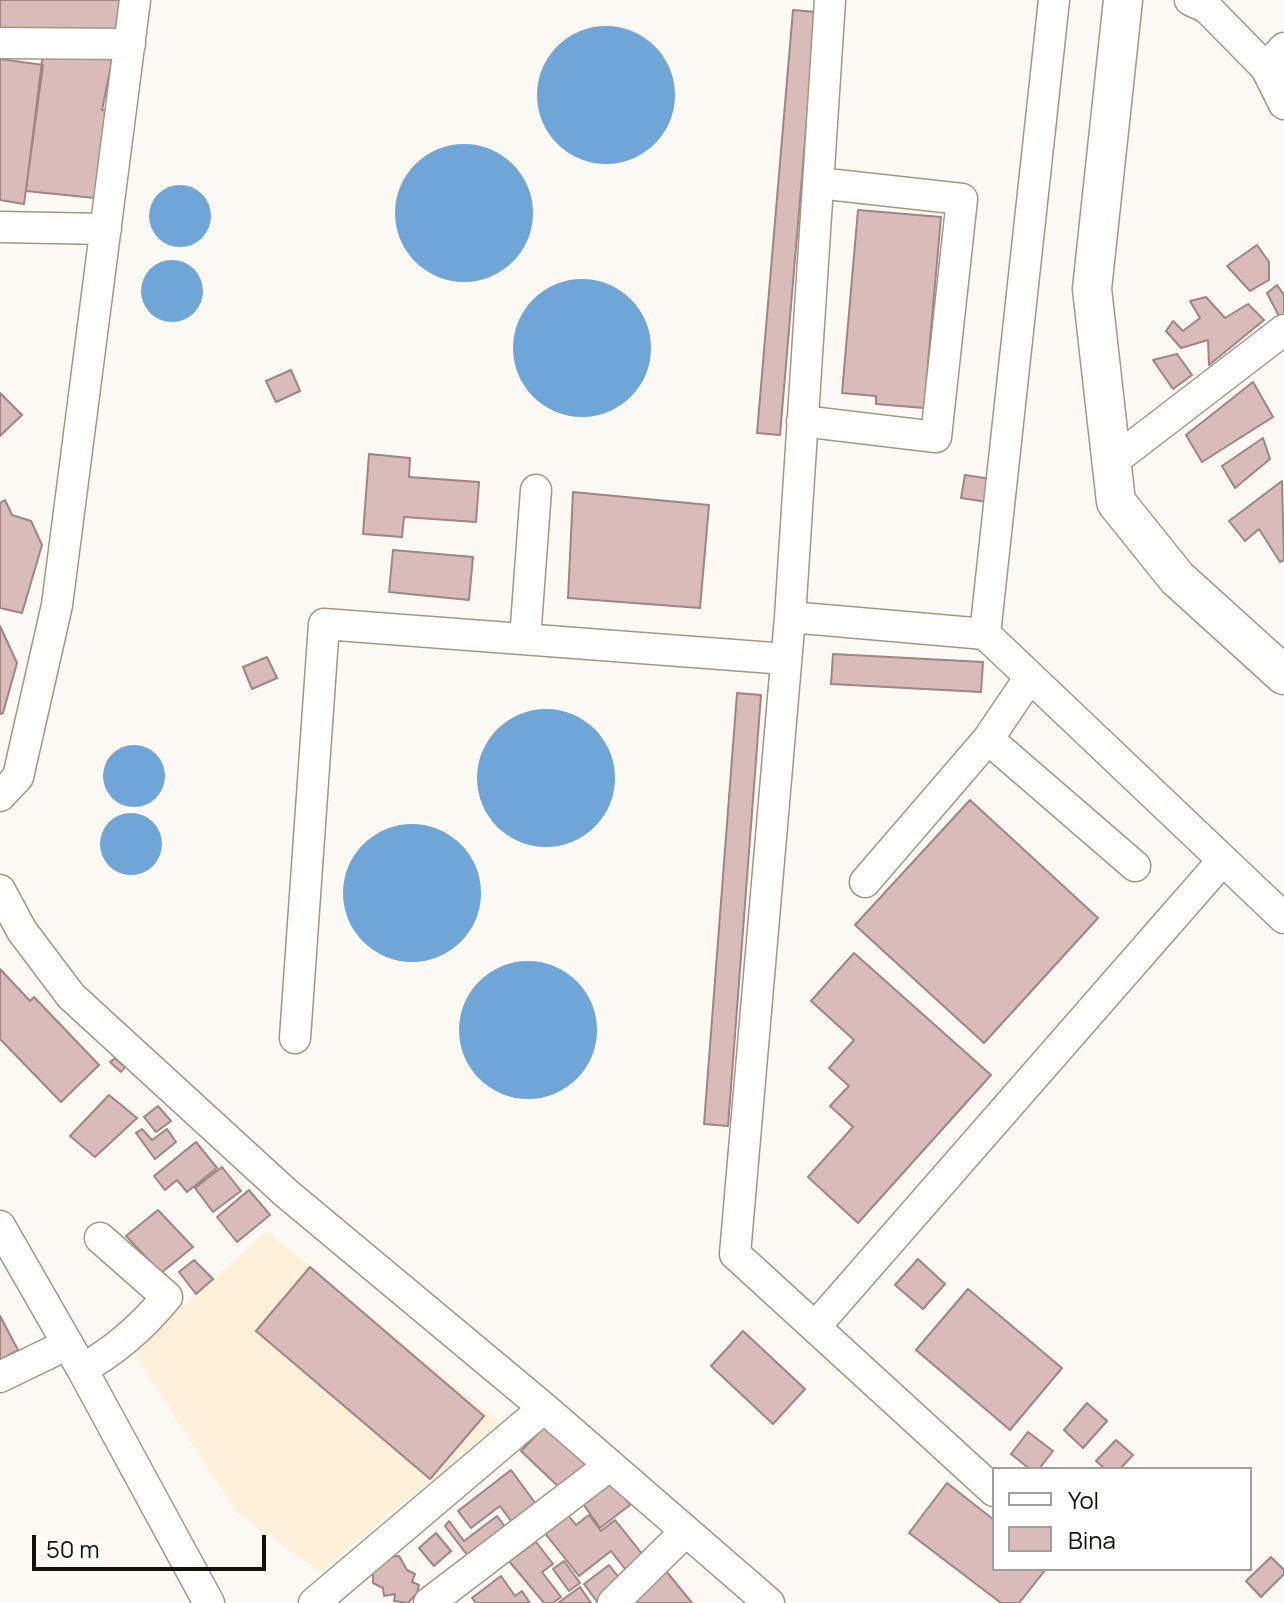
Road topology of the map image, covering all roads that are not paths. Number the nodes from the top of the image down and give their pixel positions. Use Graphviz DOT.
graph roads {
  1 [pos="135,0"];
  2 [pos="830,0"];
  3 [pos="1054,0"];
  4 [pos="1123,0"];
  5 [pos="1190,0"];
  6 [pos="0,43"];
  7 [pos="130,44"];
  8 [pos="1275,58"];
  9 [pos="1284,104"];
  10 [pos="818,183"];
  11 [pos="0,227"];
  12 [pos="106,229"];
  13 [pos="1284,330"];
  14 [pos="802,421"];
  15 [pos="1112,462"];
  16 [pos="536,490"];
  17 [pos="790,617"];
  18 [pos="985,634"];
  19 [pos="525,639"];
  20 [pos="786,659"];
  21 [pos="1284,675"];
  22 [pos="1030,677"];
  23 [pos="988,739"];
  24 [pos="0,796"];
  25 [pos="1223,860"];
  26 [pos="1135,866"];
  27 [pos="865,882"];
  28 [pos="0,890"];
  29 [pos="1284,918"];
  30 [pos="11,939"];
  31 [pos="295,1038"];
  32 [pos="0,1226"];
  33 [pos="100,1238"];
  34 [pos="815,1327"];
  35 [pos="75,1357"];
  36 [pos="0,1377"];
  37 [pos="544,1408"];
  38 [pos="609,1466"];
  39 [pos="992,1489"];
  40 [pos="685,1532"];
  41 [pos="209,1603"];
  42 [pos="314,1603"];
  43 [pos="429,1603"];
  44 [pos="613,1603"];
  45 [pos="769,1603"];
  1 -- 7 [label="street"];
  2 -- 10 [label="street"];
  3 -- 18 [label="street"];
  4 -- 15 [label="main road"];
  5 -- 8 [label="street"];
  6 -- 7 [label="street"];
  7 -- 12 [label="street"];
  8 -- 9 [label="street"];
  10 -- 14 [label="street"];
  10 -- 14 [label="street"];
  11 -- 12 [label="street"];
  12 -- 24 [label="street"];
  13 -- 15 [label="street"];
  14 -- 17 [label="street"];
  15 -- 21 [label="main road"];
  16 -- 19 [label="street"];
  17 -- 18 [label="street"];
  17 -- 20 [label="street"];
  18 -- 22 [label="street"];
  19 -- 20 [label="street"];
  19 -- 31 [label="street"];
  20 -- 34 [label="street"];
  22 -- 23 [label="street"];
  22 -- 25 [label="street"];
  23 -- 26 [label="street"];
  23 -- 27 [label="street"];
  25 -- 29 [label="street"];
  25 -- 34 [label="street"];
  28 -- 30 [label="street"];
  30 -- 37 [label="street"];
  32 -- 35 [label="street"];
  33 -- 35 [label="street"];
  34 -- 39 [label="street"];
  35 -- 36 [label="street"];
  35 -- 41 [label="street"];
  37 -- 38 [label="street"];
  37 -- 42 [label="street"];
  38 -- 40 [label="street"];
  38 -- 43 [label="street"];
  40 -- 44 [label="street"];
  40 -- 45 [label="street"];
}
